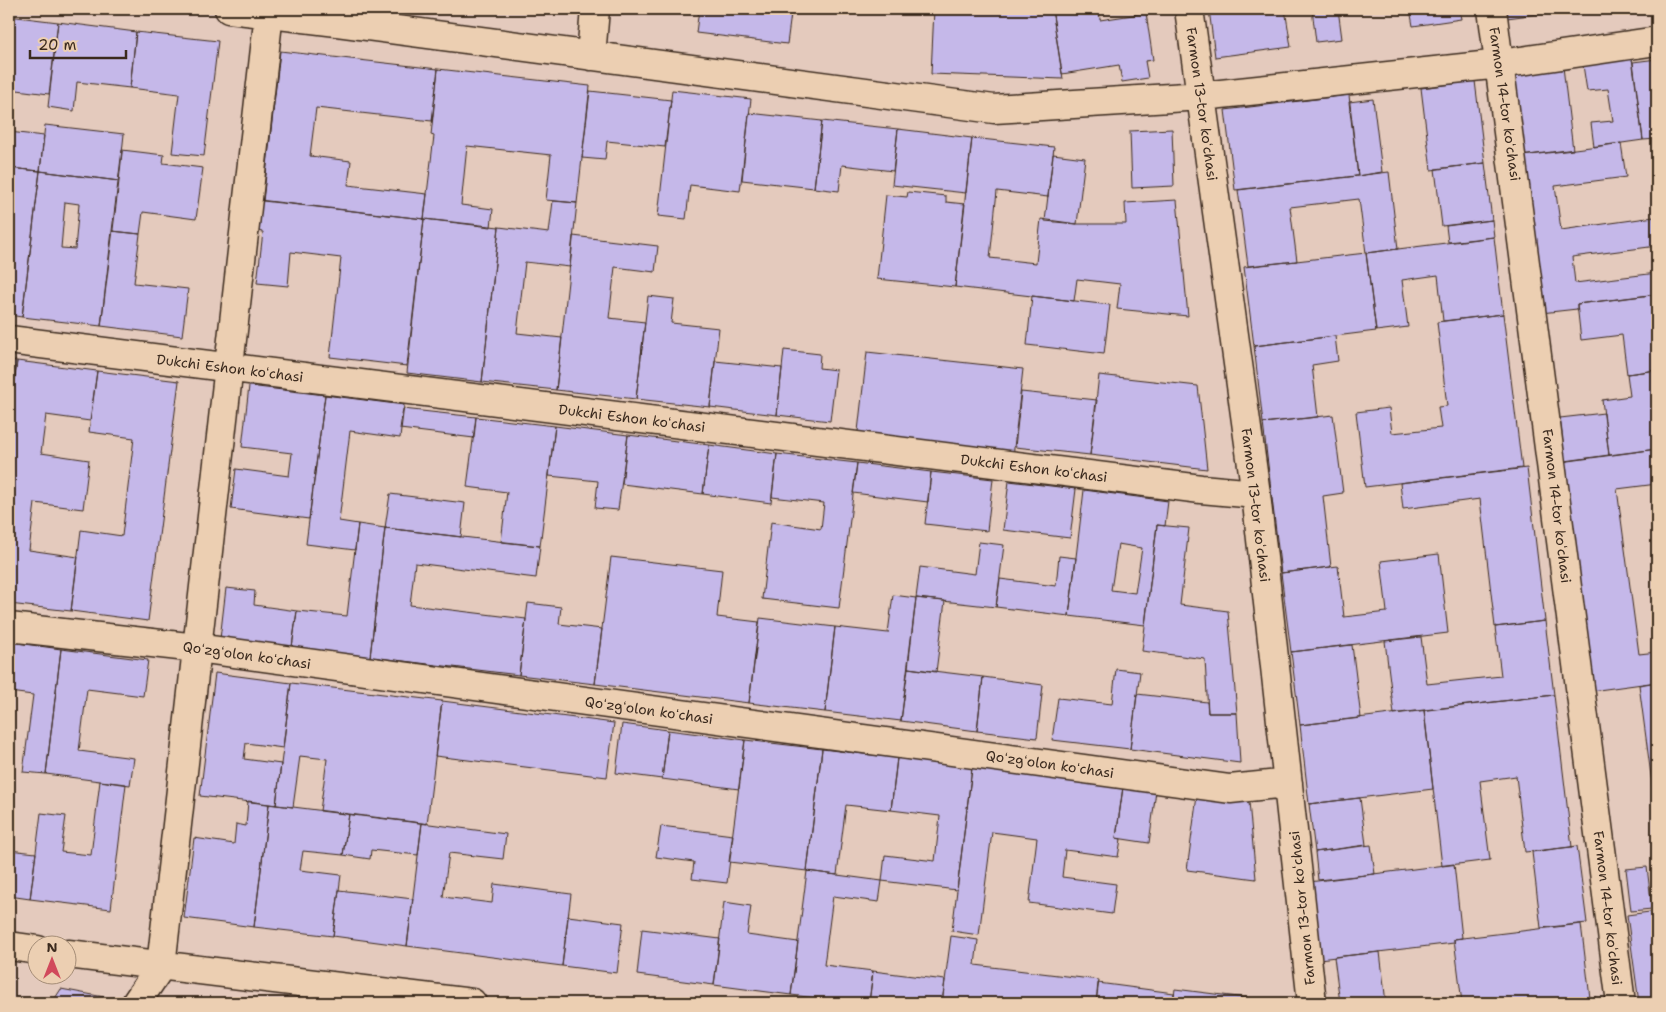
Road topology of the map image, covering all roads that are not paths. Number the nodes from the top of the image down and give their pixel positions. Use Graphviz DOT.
graph roads {
  1 [pos="229,9"];
  2 [pos="595,9"];
  3 [pos="1188,9"];
  4 [pos="1492,9"];
  5 [pos="269,14"];
  6 [pos="342,15"];
  7 [pos="1657,41"];
  8 [pos="591,56"];
  9 [pos="1500,64"];
  10 [pos="1202,96"];
  11 [pos="9,340"];
  12 [pos="229,368"];
  13 [pos="1256,494"];
  14 [pos="9,627"];
  15 [pos="197,648"];
  16 [pos="1288,783"];
  17 [pos="9,946"];
  18 [pos="28,949"];
  19 [pos="78,955"];
  20 [pos="161,966"];
  21 [pos="136,1003"];
  22 [pos="472,1003"];
  23 [pos="1312,1003"];
  24 [pos="1621,1003"];
  1 -- 5 [label="street"];
  2 -- 8 [label="street"];
  3 -- 10 [label="street, Farmon 13-tor koʻchasi"];
  4 -- 9 [label="street, Farmon 14-tor koʻchasi"];
  5 -- 6 [label="street"];
  5 -- 12 [label="street"];
  6 -- 8 [label="street"];
  7 -- 9 [label="street"];
  8 -- 10 [label="street"];
  9 -- 10 [label="street"];
  9 -- 24 [label="street, Farmon 14-tor koʻchasi"];
  10 -- 13 [label="street, Farmon 13-tor koʻchasi"];
  11 -- 12 [label="street, Dukchi Eshon koʻchasi"];
  12 -- 13 [label="street, Dukchi Eshon koʻchasi"];
  12 -- 15 [label="street"];
  13 -- 16 [label="street, Farmon 13-tor koʻchasi"];
  14 -- 15 [label="street, Qoʻzgʻolon koʻchasi"];
  15 -- 16 [label="street, Qoʻzgʻolon koʻchasi"];
  15 -- 20 [label="street"];
  16 -- 23 [label="street, Farmon 13-tor koʻchasi"];
  17 -- 18 [label="street"];
  19 -- 20 [label="street"];
  20 -- 21 [label="street"];
  20 -- 22 [label="street"];
}
